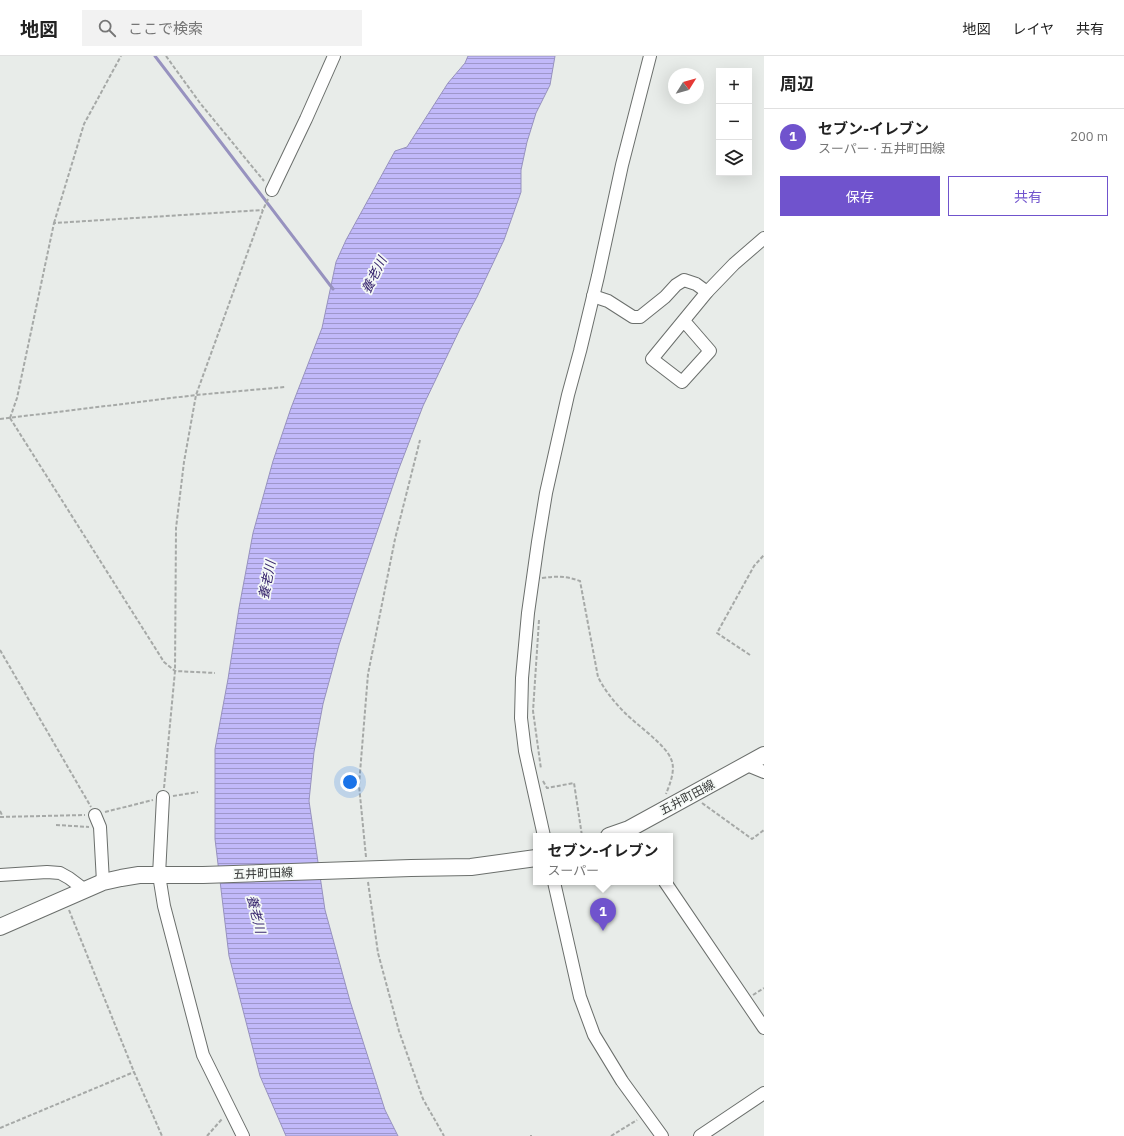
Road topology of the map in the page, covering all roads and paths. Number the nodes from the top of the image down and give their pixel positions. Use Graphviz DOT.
graph roads {
  1 [pos="121,56"];
  2 [pos="166,56"];
  3 [pos="334,56"];
  4 [pos="650,56"];
  5 [pos="272,190"];
  6 [pos="263,210"];
  7 [pos="54,223"];
  8 [pos="764,238"];
  9 [pos="707,292"];
  10 [pos="593,296"];
  11 [pos="684,321"];
  12 [pos="284,387"];
  13 [pos="196,395"];
  14 [pos="10,418"];
  15 [pos="0,419"];
  16 [pos="420,440"];
  17 [pos="764,555"];
  18 [pos="534,569"];
  19 [pos="540,617"];
  20 [pos="0,650"];
  21 [pos="750,655"];
  22 [pos="175,671"];
  23 [pos="215,673"];
  24 [pos="764,755"];
  25 [pos="747,765"];
  26 [pos="542,772"];
  27 [pos="764,772"];
  28 [pos="542,780"];
  29 [pos="198,792"];
  30 [pos="665,795"];
  31 [pos="692,795"];
  32 [pos="164,797"];
  33 [pos="0,811"];
  34 [pos="95,815"];
  35 [pos="1,817"];
  36 [pos="56,825"];
  37 [pos="100,828"];
  38 [pos="764,830"];
  39 [pos="632,832"];
  40 [pos="543,833"];
  41 [pos="582,833"];
  42 [pos="533,858"];
  43 [pos="369,863"];
  44 [pos="0,875"];
  45 [pos="159,875"];
  46 [pos="103,882"];
  47 [pos="555,885"];
  48 [pos="667,885"];
  49 [pos="85,890"];
  50 [pos="64,899"];
  51 [pos="0,927"];
  52 [pos="764,1028"];
  53 [pos="134,1072"];
  54 [pos="764,1093"];
  55 [pos="230,1111"];
  56 [pos="647,1115"];
  57 [pos="0,1128"];
  58 [pos="162,1136"];
  59 [pos="207,1136"];
  60 [pos="243,1136"];
  61 [pos="444,1136"];
  62 [pos="611,1136"];
  63 [pos="662,1136"];
  64 [pos="700,1136"];
  1 -- 7 [label="path"];
  2 -- 5 [label="path"];
  3 -- 5 [label="street"];
  4 -- 10 [label="street"];
  5 -- 6 [label="path"];
  6 -- 7 [label="path"];
  6 -- 13 [label="path"];
  7 -- 14 [label="path"];
  8 -- 9 [label="street"];
  9 -- 10 [label="street"];
  9 -- 11 [label="street"];
  10 -- 18 [label="street"];
  11 -- 11 [label="street"];
  12 -- 13 [label="path"];
  13 -- 14 [label="path"];
  13 -- 22 [label="path"];
  14 -- 15 [label="path"];
  14 -- 22 [label="path"];
  16 -- 43 [label="path"];
  17 -- 21 [label="path"];
  18 -- 30 [label="path"];
  18 -- 40 [label="street"];
  19 -- 26 [label="path"];
  20 -- 34 [label="path"];
  22 -- 23 [label="path"];
  22 -- 32 [label="path"];
  24 -- 25 [label="main road, 五井町田線"];
  25 -- 27 [label="street"];
  25 -- 31 [label="main road, 五井町田線"];
  28 -- 41 [label="path"];
  29 -- 32 [label="path"];
  31 -- 38 [label="path"];
  31 -- 39 [label="main road, 五井町田線"];
  32 -- 34 [label="path"];
  32 -- 45 [label="street"];
  33 -- 35 [label="path"];
  34 -- 35 [label="path"];
  34 -- 37 [label="street"];
  36 -- 37 [label="path"];
  37 -- 46 [label="street"];
  42 -- 43 [label="main road, 五井町田線"];
  43 -- 45 [label="main road, 五井町田線"];
  43 -- 61 [label="path"];
  44 -- 49 [label="street"];
  45 -- 46 [label="main road, 五井町田線"];
  45 -- 55 [label="street"];
  46 -- 49 [label="main road, 五井町田線"];
  47 -- 56 [label="street"];
  48 -- 52 [label="street"];
  49 -- 50 [label="main road, 五井町田線"];
  50 -- 51 [label="main road, 五井町田線"];
  50 -- 53 [label="path"];
  53 -- 57 [label="path"];
  53 -- 58 [label="path"];
  54 -- 64 [label="street"];
  55 -- 59 [label="path"];
  55 -- 60 [label="street"];
  56 -- 62 [label="path"];
  56 -- 63 [label="street"];
}
